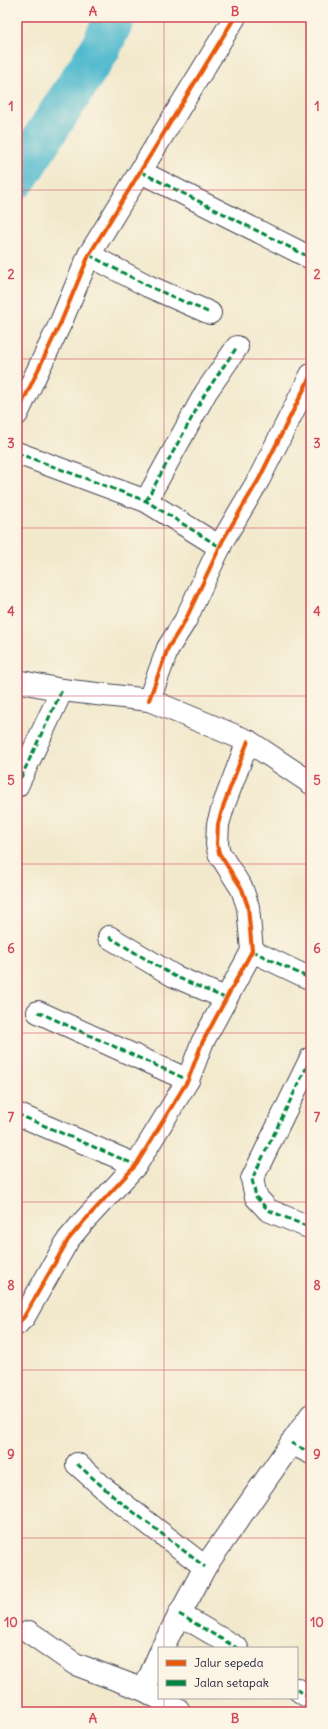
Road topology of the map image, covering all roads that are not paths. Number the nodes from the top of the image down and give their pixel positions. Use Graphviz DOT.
graph roads {
  1 [pos="235,17"];
  2 [pos="141,172"];
  3 [pos="89,255"];
  4 [pos="311,258"];
  5 [pos="210,313"];
  6 [pos="236,347"];
  7 [pos="311,375"];
  8 [pos="17,414"];
  9 [pos="17,453"];
  10 [pos="146,501"];
  11 [pos="220,547"];
  12 [pos="17,681"];
  13 [pos="62,690"];
  14 [pos="149,700"];
  15 [pos="248,741"];
  16 [pos="311,783"];
  17 [pos="17,786"];
  18 [pos="109,937"];
  19 [pos="252,951"];
  20 [pos="311,979"];
  21 [pos="225,998"];
  22 [pos="38,1012"];
  23 [pos="311,1058"];
  24 [pos="188,1080"];
  25 [pos="17,1114"];
  26 [pos="136,1165"];
  27 [pos="311,1228"];
  28 [pos="17,1324"];
  29 [pos="311,1414"];
  30 [pos="291,1443"];
  31 [pos="311,1453"];
  32 [pos="77,1464"];
  33 [pos="205,1566"];
  34 [pos="179,1614"];
  35 [pos="29,1632"];
  36 [pos="162,1647"];
  37 [pos="235,1647"];
  38 [pos="158,1657"];
  39 [pos="144,1690"];
  40 [pos="158,1698"];
  41 [pos="160,1699"];
  42 [pos="179,1712"];
  1 -- 2 [label="street"];
  2 -- 3 [label="street"];
  2 -- 4 [label="street"];
  3 -- 5 [label="street"];
  3 -- 8 [label="street"];
  6 -- 10 [label="street"];
  7 -- 11 [label="street"];
  9 -- 10 [label="street"];
  10 -- 11 [label="street"];
  11 -- 14 [label="street"];
  12 -- 13 [label="street"];
  13 -- 14 [label="street"];
  13 -- 17 [label="street"];
  14 -- 15 [label="street"];
  15 -- 16 [label="street"];
  15 -- 19 [label="street"];
  18 -- 21 [label="street"];
  19 -- 20 [label="street"];
  19 -- 21 [label="street"];
  21 -- 24 [label="street"];
  22 -- 24 [label="street"];
  23 -- 27 [label="street"];
  24 -- 26 [label="street"];
  25 -- 26 [label="street"];
  26 -- 28 [label="street"];
  29 -- 30 [label="street"];
  30 -- 31 [label="street"];
  30 -- 33 [label="street"];
  32 -- 33 [label="street"];
  33 -- 34 [label="street"];
  34 -- 36 [label="street"];
  34 -- 37 [label="street"];
  35 -- 39 [label="street"];
  38 -- 39 [label="street"];
  39 -- 40 [label="street"];
  41 -- 42 [label="street"];
}
